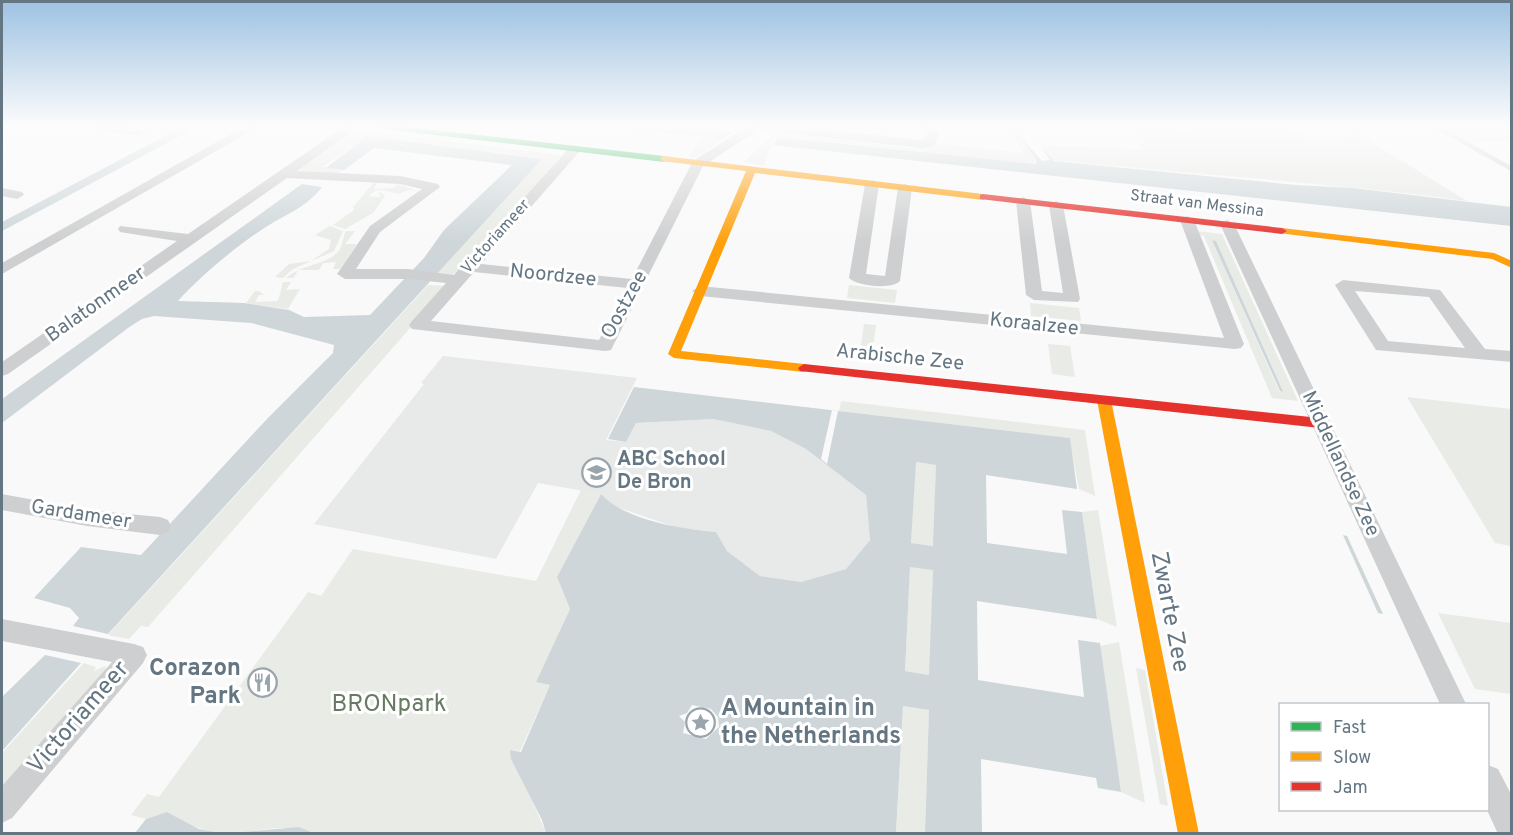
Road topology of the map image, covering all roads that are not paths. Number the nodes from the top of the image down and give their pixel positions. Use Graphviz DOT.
graph roads {
  1 [pos="185,165"];
  2 [pos="297,165"];
  3 [pos="560,165"];
  4 [pos="698,165"];
  5 [pos="707,165"];
  6 [pos="751,170"];
  7 [pos="284,174"];
  8 [pos="872,184"];
  9 [pos="905,188"];
  10 [pos="2,192"];
  11 [pos="17,195"];
  12 [pos="1023,201"];
  13 [pos="1056,205"];
  14 [pos="1187,219"];
  15 [pos="1227,225"];
  16 [pos="125,229"];
  17 [pos="190,239"];
  18 [pos="1512,265"];
  19 [pos="2,269"];
  20 [pos="457,275"];
  21 [pos="638,284"];
  22 [pos="700,291"];
  23 [pos="418,325"];
  24 [pos="1480,355"];
  25 [pos="1512,357"];
  26 [pos="2,370"];
  27 [pos="1104,400"];
  28 [pos="1320,423"];
  29 [pos="2,502"];
  30 [pos="160,526"];
  31 [pos="2,630"];
  32 [pos="1452,703"];
  33 [pos="1489,780"];
  34 [pos="2,808"];
  35 [pos="1512,830"];
  36 [pos="1189,834"];
  1 -- 19 [label="street"];
  2 -- 7 [label="street, Balatonmeer"];
  3 -- 20 [label="street, Victoriameer"];
  4 -- 21 [label="street, Oostzee"];
  5 -- 6 [label="street, Straat van Messina"];
  6 -- 8 [label="street, Straat van Messina"];
  6 -- 22 [label="street, Arabische Zee"];
  7 -- 17 [label="street, Balatonmeer"];
  7 -- 20 [label="street, Noordzee"];
  8 -- 9 [label="street, Straat van Messina"];
  8 -- 9 [label="street"];
  9 -- 12 [label="street, Straat van Messina"];
  10 -- 11 [label="street"];
  12 -- 13 [label="street, Straat van Messina"];
  12 -- 13 [label="street"];
  13 -- 14 [label="street, Straat van Messina"];
  14 -- 15 [label="street, Straat van Messina"];
  14 -- 22 [label="street, Koraalzee"];
  15 -- 18 [label="street, Straat van Messina"];
  15 -- 28 [label="street, Middellandse Zee"];
  16 -- 17 [label="street"];
  17 -- 26 [label="street, Balatonmeer"];
  20 -- 21 [label="street, Noordzee"];
  20 -- 23 [label="street, Victoriameer"];
  21 -- 23 [label="street, Oostzee"];
  22 -- 27 [label="street, Arabische Zee"];
  24 -- 24 [label="street"];
  24 -- 25 [label="street"];
  27 -- 28 [label="street, Arabische Zee"];
  27 -- 36 [label="street, Zwarte Zee"];
  28 -- 32 [label="street, Middellandse Zee"];
  29 -- 30 [label="street, Gardameer"];
  31 -- 34 [label="street, Victoriameer"];
  33 -- 35 [label="street"];
}
